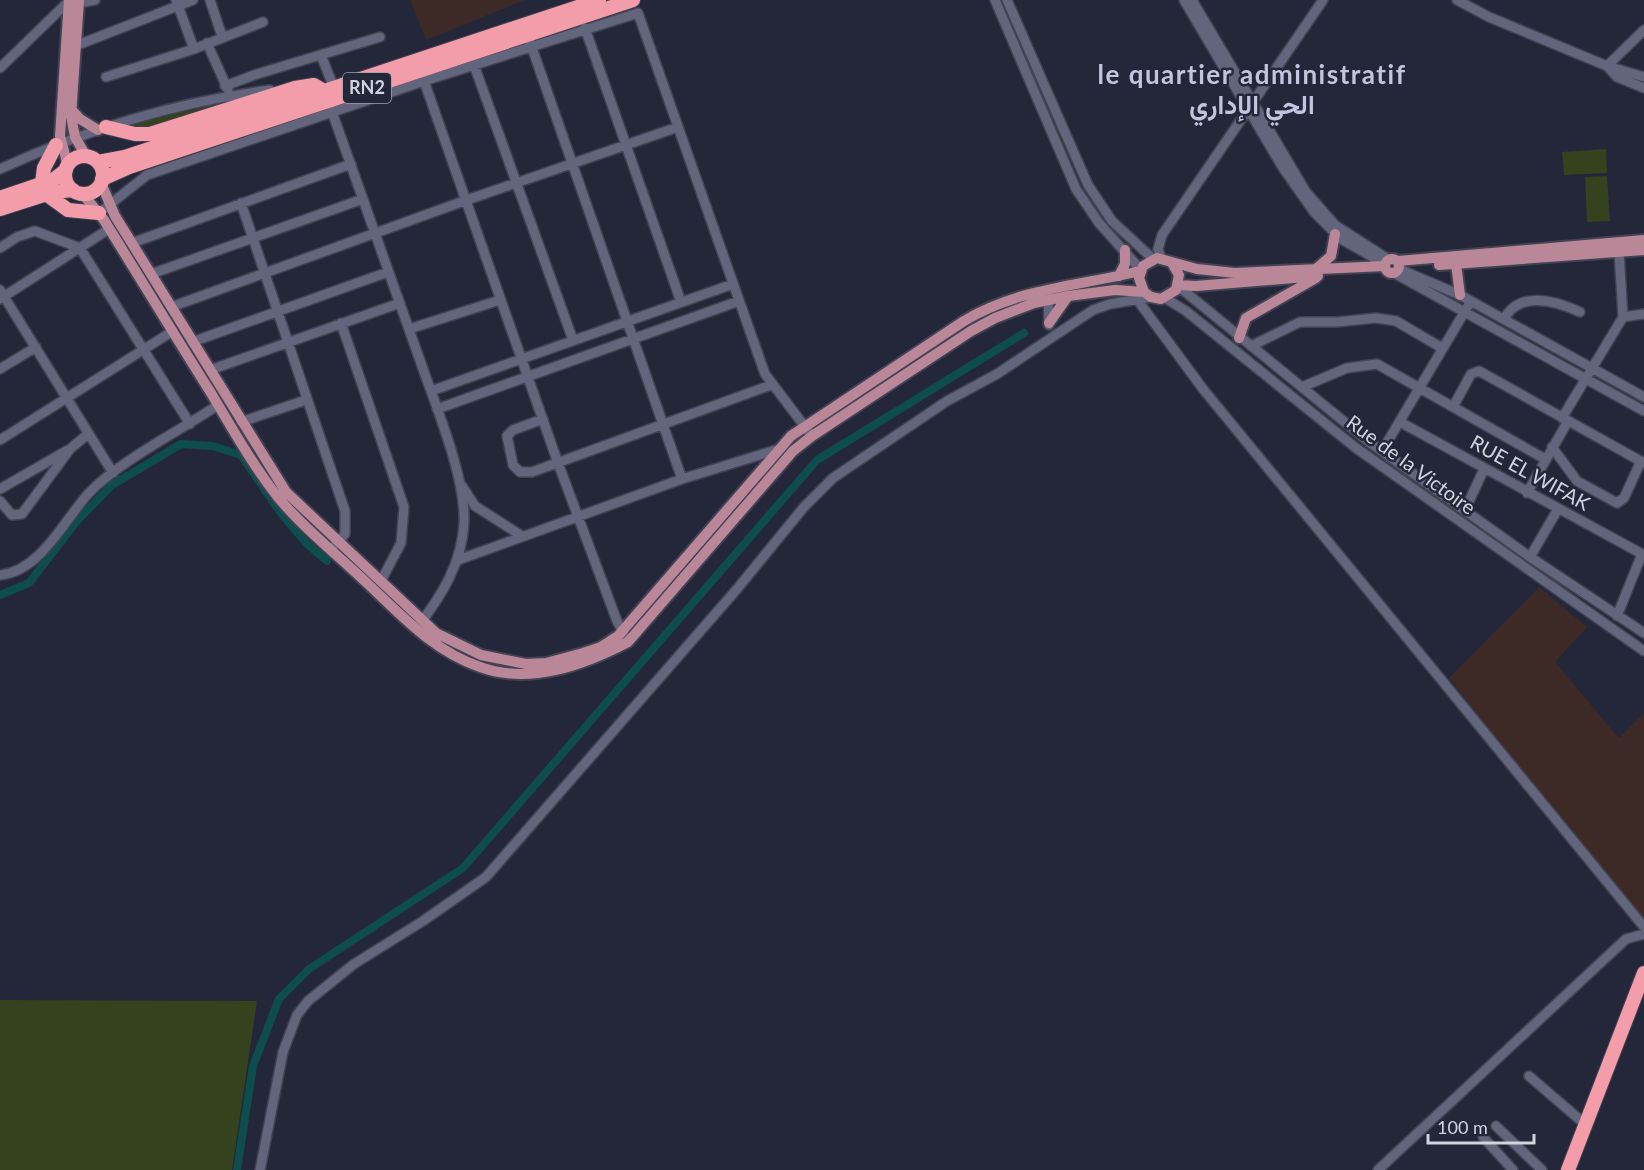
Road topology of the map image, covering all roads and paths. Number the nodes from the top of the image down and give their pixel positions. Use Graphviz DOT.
graph roads {
  1 [pos="95,0"];
  2 [pos="193,0"];
  3 [pos="210,0"];
  4 [pos="599,0"];
  5 [pos="633,0"];
  6 [pos="995,0"];
  7 [pos="1007,0"];
  8 [pos="1184,0"];
  9 [pos="1192,0"];
  10 [pos="1323,0"];
  11 [pos="1457,0"];
  12 [pos="73,1"];
  13 [pos="177,3"];
  14 [pos="263,22"];
  15 [pos="585,28"];
  16 [pos="1644,30"];
  17 [pos="222,36"];
  18 [pos="380,37"];
  19 [pos="1640,38"];
  20 [pos="529,40"];
  21 [pos="207,43"];
  22 [pos="70,48"];
  23 [pos="194,49"];
  24 [pos="321,55"];
  25 [pos="474,65"];
  26 [pos="1607,66"];
  27 [pos="0,68"];
  28 [pos="422,76"];
  29 [pos="106,77"];
  30 [pos="1644,77"];
  31 [pos="225,86"];
  32 [pos="295,88"];
  33 [pos="1644,88"];
  34 [pos="233,96"];
  35 [pos="330,98"];
  36 [pos="1250,105"];
  37 [pos="71,109"];
  38 [pos="678,128"];
  39 [pos="102,129"];
  40 [pos="75,137"];
  41 [pos="58,144"];
  42 [pos="626,146"];
  43 [pos="92,159"];
  44 [pos="351,164"];
  45 [pos="572,164"];
  46 [pos="67,168"];
  47 [pos="0,169"];
  48 [pos="101,181"];
  49 [pos="516,183"];
  50 [pos="44,189"];
  51 [pos="78,191"];
  52 [pos="0,198"];
  53 [pos="363,199"];
  54 [pos="464,201"];
  55 [pos="242,203"];
  56 [pos="0,209"];
  57 [pos="104,209"];
  58 [pos="109,229"];
  59 [pos="1335,234"];
  60 [pos="375,235"];
  61 [pos="254,238"];
  62 [pos="1644,240"];
  63 [pos="132,243"];
  64 [pos="0,248"];
  65 [pos="80,248"];
  66 [pos="1125,250"];
  67 [pos="1644,250"];
  68 [pos="1619,252"];
  69 [pos="1157,259"];
  70 [pos="1172,263"];
  71 [pos="1456,264"];
  72 [pos="1392,266"];
  73 [pos="1140,270"];
  74 [pos="388,272"];
  75 [pos="1317,272"];
  76 [pos="266,273"];
  77 [pos="151,274"];
  78 [pos="1119,276"];
  79 [pos="733,284"];
  80 [pos="1178,286"];
  81 [pos="1048,294"];
  82 [pos="1,295"];
  83 [pos="1460,295"];
  84 [pos="1068,296"];
  85 [pos="1144,296"];
  86 [pos="1165,298"];
  87 [pos="500,300"];
  88 [pos="739,301"];
  89 [pos="1471,301"];
  90 [pos="681,302"];
  91 [pos="400,303"];
  92 [pos="171,307"];
  93 [pos="279,311"];
  94 [pos="1580,312"];
  95 [pos="1463,313"];
  96 [pos="1644,314"];
  97 [pos="1623,317"];
  98 [pos="1504,320"];
  99 [pos="627,321"];
  100 [pos="341,323"];
  101 [pos="1049,323"];
  102 [pos="409,329"];
  103 [pos="172,331"];
  104 [pos="1051,336"];
  105 [pos="1239,338"];
  106 [pos="573,340"];
  107 [pos="633,340"];
  108 [pos="290,341"];
  109 [pos="192,342"];
  110 [pos="1251,346"];
  111 [pos="36,347"];
  112 [pos="1442,348"];
  113 [pos="144,350"];
  114 [pos="521,360"];
  115 [pos="0,369"];
  116 [pos="1592,369"];
  117 [pos="210,370"];
  118 [pos="528,378"];
  119 [pos="1585,380"];
  120 [pos="771,386"];
  121 [pos="1302,387"];
  122 [pos="1419,388"];
  123 [pos="431,391"];
  124 [pos="1644,397"];
  125 [pos="68,399"];
  126 [pos="306,400"];
  127 [pos="218,405"];
  128 [pos="1453,407"];
  129 [pos="437,409"];
  130 [pos="1644,411"];
  131 [pos="543,419"];
  132 [pos="1565,420"];
  133 [pos="241,422"];
  134 [pos="1400,422"];
  135 [pos="190,424"];
  136 [pos="663,425"];
  137 [pos="804,425"];
  138 [pos="88,434"];
  139 [pos="812,436"];
  140 [pos="0,440"];
  141 [pos="1552,447"];
  142 [pos="70,449"];
  143 [pos="778,449"];
  144 [pos="1382,451"];
  145 [pos="1545,459"];
  146 [pos="1643,462"];
  147 [pos="558,463"];
  148 [pos="1484,469"];
  149 [pos="113,473"];
  150 [pos="682,479"];
  151 [pos="459,482"];
  152 [pos="0,489"];
  153 [pos="1527,493"];
  154 [pos="0,501"];
  155 [pos="1558,509"];
  156 [pos="1465,510"];
  157 [pos="578,517"];
  158 [pos="522,536"];
  159 [pos="335,545"];
  160 [pos="1643,555"];
  161 [pos="1530,557"];
  162 [pos="458,560"];
  163 [pos="0,575"];
  164 [pos="382,579"];
  165 [pos="1617,616"];
  166 [pos="419,625"];
  167 [pos="1644,633"];
  168 [pos="625,637"];
  169 [pos="1644,651"];
  170 [pos="1644,927"];
  171 [pos="1644,934"];
  172 [pos="1644,973"];
  173 [pos="1644,996"];
  174 [pos="1529,1076"];
  175 [pos="1496,1126"];
  176 [pos="1589,1127"];
  177 [pos="1483,1137"];
  178 [pos="260,1170"];
  179 [pos="1378,1170"];
  180 [pos="1513,1170"];
  181 [pos="1542,1170"];
  182 [pos="1572,1170"];
  1 -- 12 [label="street"];
  2 -- 13 [label="street"];
  3 -- 17 [label="street"];
  4 -- 35 [label="highway, RN2"];
  5 -- 20 [label="highway, RN2"];
  6 -- 66 [label="street"];
  7 -- 69 [label="street"];
  8 -- 36 [label="street"];
  9 -- 36 [label="street"];
  10 -- 36 [label="street"];
  11 -- 26 [label="street"];
  12 -- 22 [label="main road"];
  12 -- 27 [label="street"];
  13 -- 22 [label="street"];
  13 -- 23 [label="street"];
  14 -- 17 [label="street"];
  15 -- 20 [label="street"];
  15 -- 38 [label="street"];
  15 -- 42 [label="street"];
  16 -- 19 [label="street"];
  17 -- 21 [label="street"];
  18 -- 24 [label="street"];
  19 -- 26 [label="street"];
  20 -- 25 [label="street"];
  20 -- 28 [label="highway, RN2"];
  20 -- 45 [label="street"];
  21 -- 23 [label="street"];
  21 -- 31 [label="street"];
  22 -- 37 [label="main road"];
  22 -- 41 [label="main road"];
  23 -- 29 [label="street"];
  24 -- 31 [label="street"];
  24 -- 35 [label="street"];
  25 -- 28 [label="street"];
  25 -- 49 [label="street"];
  26 -- 30 [label="street"];
  26 -- 33 [label="street"];
  28 -- 35 [label="highway, RN2"];
  28 -- 54 [label="street"];
  31 -- 34 [label="street"];
  32 -- 34 [label="street"];
  32 -- 35 [label="highway"];
  32 -- 39 [label="highway"];
  34 -- 39 [label="street"];
  35 -- 43 [label="highway, RN2"];
  35 -- 44 [label="street"];
  35 -- 48 [label="highway, RN2"];
  35 -- 57 [label="street"];
  36 -- 59 [label="street"];
  36 -- 69 [label="street"];
  36 -- 72 [label="street"];
  37 -- 39 [label="main road"];
  37 -- 40 [label="main road"];
  38 -- 42 [label="street"];
  38 -- 79 [label="street"];
  39 -- 40 [label="street"];
  40 -- 41 [label="street"];
  40 -- 43 [label="main road"];
  41 -- 46 [label="main road"];
  41 -- 47 [label="street"];
  41 -- 50 [label="highway"];
  42 -- 45 [label="street"];
  42 -- 90 [label="street"];
  43 -- 46 [label="highway, RN2"];
  43 -- 48 [label="highway"];
  44 -- 53 [label="street"];
  44 -- 55 [label="street"];
  45 -- 49 [label="street"];
  45 -- 99 [label="street"];
  46 -- 50 [label="highway, RN2"];
  46 -- 51 [label="highway"];
  48 -- 51 [label="highway, RN2"];
  48 -- 57 [label="main road"];
  49 -- 54 [label="street"];
  49 -- 106 [label="street"];
  50 -- 51 [label="highway, RN2"];
  50 -- 52 [label="highway, RN2"];
  50 -- 56 [label="highway, RN2"];
  50 -- 57 [label="highway"];
  51 -- 57 [label="main road"];
  53 -- 60 [label="street"];
  53 -- 61 [label="street"];
  54 -- 60 [label="street"];
  54 -- 87 [label="street"];
  55 -- 61 [label="street"];
  55 -- 63 [label="street"];
  57 -- 58 [label="main road"];
  57 -- 63 [label="main road"];
  58 -- 65 [label="street"];
  58 -- 103 [label="main road"];
  59 -- 72 [label="street"];
  59 -- 75 [label="main road"];
  60 -- 74 [label="street"];
  60 -- 76 [label="street"];
  61 -- 76 [label="street"];
  61 -- 77 [label="street"];
  62 -- 72 [label="main road"];
  63 -- 77 [label="main road"];
  64 -- 65 [label="street"];
  65 -- 82 [label="street"];
  65 -- 113 [label="street"];
  66 -- 73 [label="street"];
  66 -- 78 [label="main road"];
  67 -- 68 [label="main road"];
  68 -- 71 [label="main road"];
  68 -- 97 [label="street"];
  69 -- 70 [label="main road"];
  69 -- 73 [label="main road"];
  70 -- 75 [label="main road"];
  70 -- 80 [label="main road"];
  71 -- 72 [label="main road"];
  71 -- 83 [label="main road"];
  72 -- 75 [label="main road"];
  72 -- 83 [label="street"];
  72 -- 95 [label="street"];
  73 -- 78 [label="main road"];
  73 -- 85 [label="main road"];
  74 -- 91 [label="street"];
  74 -- 93 [label="street"];
  75 -- 80 [label="main road"];
  75 -- 105 [label="main road"];
  76 -- 92 [label="street"];
  76 -- 93 [label="street"];
  77 -- 92 [label="main road"];
  78 -- 81 [label="main road"];
  79 -- 88 [label="street"];
  79 -- 90 [label="street"];
  80 -- 86 [label="main road"];
  80 -- 105 [label="street, Rue de la Victoire"];
  81 -- 84 [label="main road"];
  81 -- 101 [label="street"];
  81 -- 137 [label="main road"];
  81 -- 139 [label="main road"];
  82 -- 111 [label="street"];
  83 -- 89 [label="street"];
  84 -- 85 [label="main road"];
  84 -- 101 [label="main road"];
  85 -- 86 [label="main road"];
  85 -- 104 [label="street"];
  85 -- 170 [label="street"];
  86 -- 169 [label="street, Rue de la Victoire"];
  87 -- 102 [label="street"];
  87 -- 114 [label="street"];
  88 -- 107 [label="street"];
  88 -- 120 [label="street"];
  89 -- 95 [label="street"];
  89 -- 98 [label="street"];
  90 -- 99 [label="street"];
  91 -- 100 [label="street"];
  91 -- 102 [label="street"];
  92 -- 109 [label="main road"];
  93 -- 108 [label="street"];
  93 -- 109 [label="street"];
  94 -- 98 [label="street"];
  95 -- 112 [label="street"];
  95 -- 119 [label="street"];
  96 -- 97 [label="street"];
  97 -- 116 [label="street"];
  98 -- 116 [label="street"];
  99 -- 106 [label="street"];
  99 -- 107 [label="street"];
  100 -- 108 [label="street"];
  100 -- 164 [label="street"];
  101 -- 104 [label="street"];
  102 -- 123 [label="street"];
  103 -- 113 [label="street"];
  103 -- 127 [label="main road"];
  104 -- 178 [label="street"];
  105 -- 110 [label="street, Rue de la Victoire"];
  106 -- 114 [label="street"];
  107 -- 118 [label="street"];
  107 -- 136 [label="street"];
  108 -- 117 [label="street"];
  108 -- 126 [label="street"];
  109 -- 117 [label="main road"];
  110 -- 112 [label="street"];
  110 -- 121 [label="street, Rue de la Victoire"];
  111 -- 115 [label="street"];
  111 -- 125 [label="street"];
  112 -- 122 [label="street"];
  113 -- 125 [label="street"];
  113 -- 135 [label="street"];
  114 -- 118 [label="street"];
  114 -- 123 [label="street"];
  116 -- 119 [label="street"];
  116 -- 124 [label="street"];
  117 -- 133 [label="main road"];
  118 -- 129 [label="street"];
  118 -- 131 [label="street"];
  119 -- 130 [label="street"];
  119 -- 132 [label="street"];
  120 -- 136 [label="street"];
  120 -- 137 [label="street"];
  121 -- 122 [label="street"];
  121 -- 144 [label="street, Rue de la Victoire"];
  122 -- 128 [label="street"];
  122 -- 134 [label="street"];
  123 -- 129 [label="street"];
  125 -- 138 [label="street"];
  125 -- 140 [label="street"];
  126 -- 133 [label="street"];
  126 -- 159 [label="street"];
  127 -- 135 [label="street"];
  127 -- 159 [label="main road"];
  128 -- 132 [label="street"];
  128 -- 145 [label="street"];
  129 -- 151 [label="street"];
  131 -- 147 [label="street"];
  131 -- 147 [label="street"];
  132 -- 141 [label="street"];
  132 -- 146 [label="street"];
  133 -- 159 [label="main road"];
  134 -- 144 [label="street"];
  134 -- 148 [label="street, RUE EL WIFAK"];
  135 -- 149 [label="street"];
  136 -- 147 [label="street"];
  136 -- 150 [label="street"];
  137 -- 139 [label="street"];
  137 -- 143 [label="main road"];
  138 -- 142 [label="street"];
  138 -- 149 [label="street"];
  139 -- 168 [label="main road"];
  141 -- 145 [label="street"];
  141 -- 146 [label="street"];
  142 -- 152 [label="street"];
  142 -- 154 [label="street"];
  143 -- 150 [label="street"];
  143 -- 168 [label="main road"];
  144 -- 156 [label="street, Rue de la Victoire"];
  145 -- 153 [label="street"];
  147 -- 157 [label="street"];
  148 -- 153 [label="street, RUE EL WIFAK"];
  148 -- 156 [label="street"];
  149 -- 163 [label="street"];
  150 -- 157 [label="street"];
  151 -- 158 [label="street"];
  151 -- 162 [label="street"];
  153 -- 155 [label="street, RUE EL WIFAK"];
  155 -- 160 [label="street, RUE EL WIFAK"];
  155 -- 161 [label="street"];
  156 -- 161 [label="street, Rue de la Victoire"];
  157 -- 158 [label="street"];
  157 -- 168 [label="street"];
  158 -- 162 [label="street"];
  159 -- 164 [label="main road"];
  159 -- 166 [label="main road"];
  160 -- 165 [label="street"];
  161 -- 165 [label="street, Rue de la Victoire"];
  162 -- 166 [label="street"];
  164 -- 166 [label="main road"];
  165 -- 167 [label="street, Rue de la Victoire"];
  166 -- 168 [label="main road"];
  171 -- 179 [label="street"];
  172 -- 176 [label="highway"];
  173 -- 176 [label="highway"];
  174 -- 176 [label="street"];
  175 -- 181 [label="street"];
  176 -- 182 [label="highway"];
  177 -- 180 [label="street"];
}
